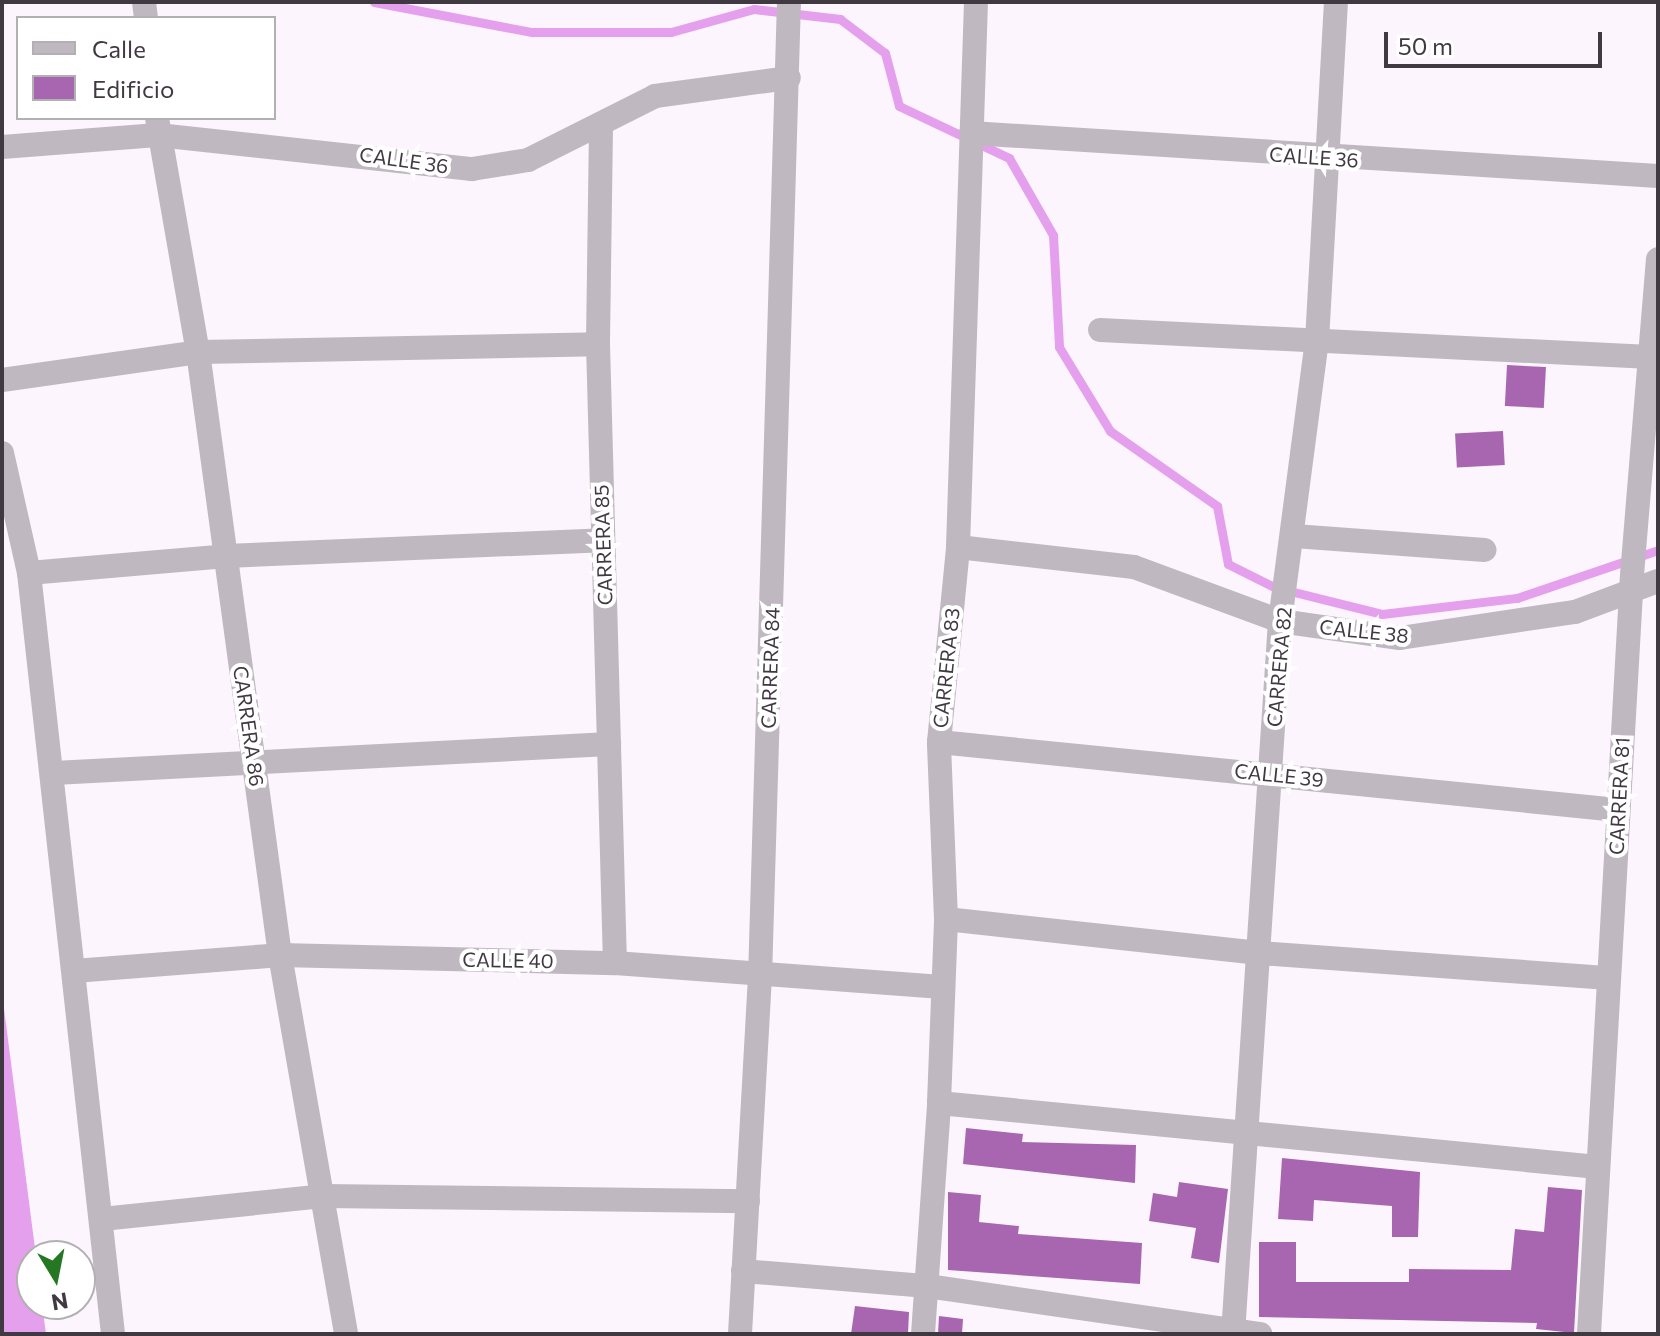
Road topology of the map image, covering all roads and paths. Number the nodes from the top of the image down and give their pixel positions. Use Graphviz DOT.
graph roads {
  1 [pos="789,2"];
  2 [pos="976,2"];
  3 [pos="1336,2"];
  4 [pos="789,78"];
  5 [pos="158,126"];
  6 [pos="601,127"];
  7 [pos="970,135"];
  8 [pos="2,147"];
  9 [pos="1329,158"];
  10 [pos="1658,176"];
  11 [pos="1658,259"];
  12 [pos="1100,330"];
  13 [pos="1317,341"];
  14 [pos="598,344"];
  15 [pos="198,352"];
  16 [pos="1650,357"];
  17 [pos="2,380"];
  18 [pos="2,453"];
  19 [pos="1294,536"];
  20 [pos="603,540"];
  21 [pos="958,547"];
  22 [pos="1484,550"];
  23 [pos="226,556"];
  24 [pos="29,573"];
  25 [pos="1658,581"];
  26 [pos="1632,584"];
  27 [pos="1281,614"];
  28 [pos="939,742"];
  29 [pos="609,744"];
  30 [pos="254,757"];
  31 [pos="54,773"];
  32 [pos="1271,774"];
  33 [pos="1618,810"];
  34 [pos="946,919"];
  35 [pos="1259,953"];
  36 [pos="280,955"];
  37 [pos="615,963"];
  38 [pos="74,971"];
  39 [pos="760,978"];
  40 [pos="1609,978"];
  41 [pos="942,987"];
  42 [pos="939,1103"];
  43 [pos="1245,1132"];
  44 [pos="1598,1167"];
  45 [pos="323,1196"];
  46 [pos="748,1201"];
  47 [pos="102,1219"];
  48 [pos="743,1271"];
  49 [pos="927,1286"];
  50 [pos="1233,1333"];
  51 [pos="113,1334"];
  52 [pos="346,1334"];
  53 [pos="740,1334"];
  54 [pos="923,1334"];
  55 [pos="1261,1334"];
  56 [pos="1589,1334"];
  1 -- 4 [label="street, CARRERA 84"];
  2 -- 7 [label="street, CARRERA 83"];
  3 -- 9 [label="street, CARRERA 82"];
  4 -- 6 [label="street, CALLE 36"];
  4 -- 39 [label="street, CARRERA 84"];
  5 -- 6 [label="street, CALLE 36"];
  5 -- 8 [label="street, CALLE 36"];
  5 -- 15 [label="street, CARRERA 86"];
  6 -- 14 [label="street, CARRERA 85"];
  7 -- 9 [label="street, CALLE 36"];
  7 -- 21 [label="street, CARRERA 83"];
  9 -- 10 [label="street, CALLE 36"];
  9 -- 13 [label="street, CARRERA 82"];
  11 -- 16 [label="street, CARRERA 81"];
  12 -- 13 [label="street"];
  13 -- 16 [label="street"];
  13 -- 19 [label="street, CARRERA 82"];
  14 -- 15 [label="street"];
  14 -- 20 [label="street, CARRERA 85"];
  15 -- 17 [label="street"];
  15 -- 23 [label="street, CARRERA 86"];
  16 -- 26 [label="street, CARRERA 81"];
  18 -- 24 [label="street"];
  19 -- 22 [label="street"];
  19 -- 27 [label="street, CARRERA 82"];
  20 -- 23 [label="street"];
  20 -- 29 [label="street, CARRERA 85"];
  21 -- 27 [label="street, CALLE 38"];
  21 -- 28 [label="street, CARRERA 83"];
  23 -- 24 [label="street"];
  23 -- 30 [label="street, CARRERA 86"];
  24 -- 31 [label="street"];
  25 -- 26 [label="street, CALLE 38"];
  26 -- 27 [label="street, CALLE 38"];
  26 -- 33 [label="street, CARRERA 81"];
  27 -- 32 [label="street, CARRERA 82"];
  28 -- 32 [label="street, CALLE 39"];
  28 -- 34 [label="street, CARRERA 83"];
  29 -- 30 [label="street"];
  29 -- 37 [label="street, CARRERA 85"];
  30 -- 31 [label="street"];
  30 -- 36 [label="street, CARRERA 86"];
  31 -- 38 [label="street"];
  32 -- 33 [label="street, CALLE 39"];
  32 -- 35 [label="street, CARRERA 82"];
  33 -- 40 [label="street, CARRERA 81"];
  34 -- 35 [label="street"];
  34 -- 41 [label="street, CARRERA 83"];
  35 -- 40 [label="street"];
  35 -- 43 [label="street, CARRERA 82"];
  36 -- 37 [label="street, CALLE 40"];
  36 -- 38 [label="street, CALLE 40"];
  36 -- 45 [label="street, CARRERA 86"];
  37 -- 39 [label="street, CALLE 40"];
  38 -- 47 [label="street"];
  39 -- 41 [label="street, CALLE 40"];
  39 -- 46 [label="street, CARRERA 84"];
  40 -- 44 [label="street, CARRERA 81"];
  41 -- 42 [label="street, CARRERA 83"];
  42 -- 43 [label="street"];
  42 -- 49 [label="street, CARRERA 83"];
  43 -- 44 [label="street"];
  43 -- 50 [label="street, CARRERA 82"];
  44 -- 56 [label="street, CARRERA 81"];
  45 -- 46 [label="street"];
  45 -- 47 [label="street"];
  45 -- 52 [label="street, CARRERA 86"];
  46 -- 48 [label="street, CARRERA 84"];
  47 -- 51 [label="street"];
  48 -- 49 [label="street"];
  48 -- 53 [label="street, CARRERA 84"];
  49 -- 50 [label="street"];
  49 -- 54 [label="street, CARRERA 83"];
  50 -- 55 [label="street"];
}
